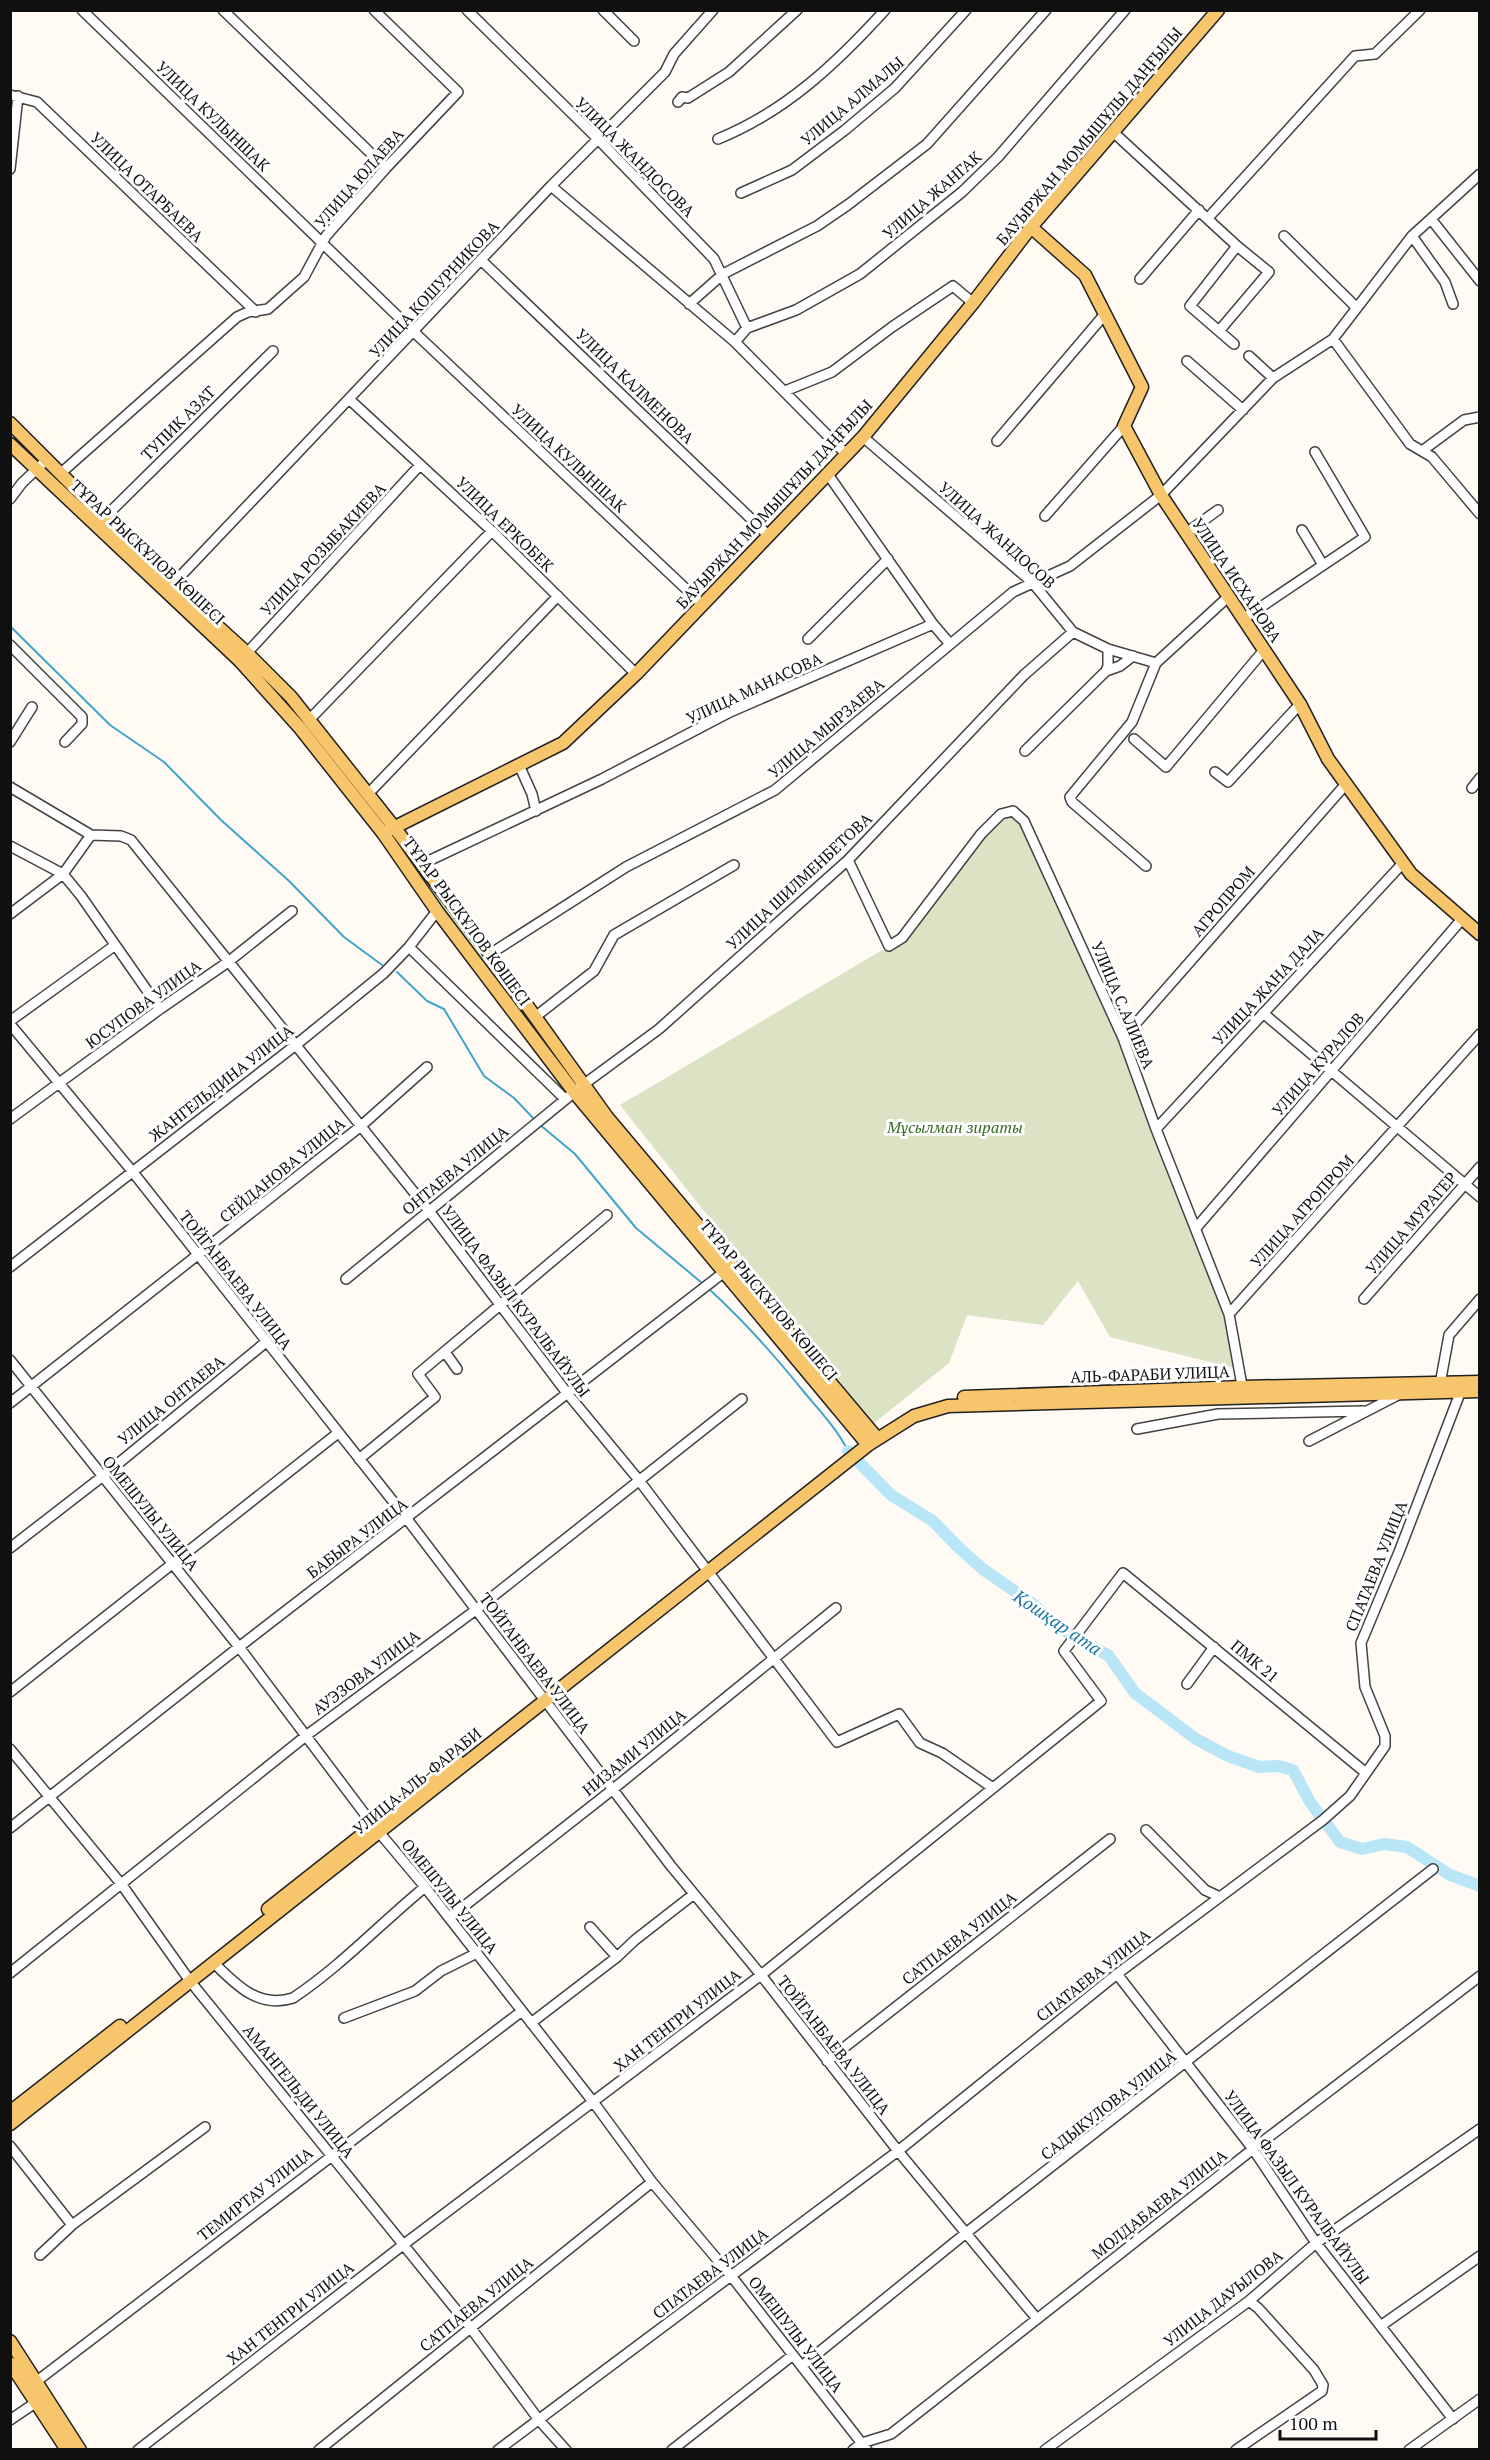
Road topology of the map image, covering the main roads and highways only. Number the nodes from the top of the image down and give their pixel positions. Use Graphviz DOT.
graph roads {
  1 [pos="1218,10"];
  2 [pos="1031,227"];
  3 [pos="10,423"];
  4 [pos="10,444"];
  5 [pos="291,697"];
  6 [pos="282,707"];
  7 [pos="394,827"];
  8 [pos="383,833"];
  9 [pos="1479,934"];
  10 [pos="574,1092"];
  11 [pos="1479,1382"];
  12 [pos="1462,1387"];
  13 [pos="1479,1390"];
  14 [pos="1243,1392"];
  15 [pos="866,1441"];
  16 [pos="841,1461"];
  17 [pos="376,1829"];
  18 [pos="187,1978"];
  19 [pos="10,2112"];
  20 [pos="10,2124"];
  21 [pos="10,2341"];
  22 [pos="10,2363"];
  23 [pos="67,2450"];
  24 [pos="80,2450"];
  1 -- 2 [label="main road, БАУЫРЖАН МОМЫШҰЛЫ ДАҢҒЫЛЫ"];
  2 -- 7 [label="main road, БАУЫРЖАН МОМЫШҰЛЫ ДАҢҒЫЛЫ"];
  2 -- 9 [label="main road, УЛИЦА ИСХАНОВА"];
  3 -- 5 [label="main road, ТҰРАР РЫСКҰЛОВ КӨШЕСІ"];
  4 -- 6 [label="main road, ТҰРАР РЫСКҰЛОВ КӨШЕСІ"];
  5 -- 6 [label="main road"];
  5 -- 7 [label="main road, ТҰРАР РЫСКҰЛОВ КӨШЕСІ"];
  6 -- 8 [label="main road, ТҰРАР РЫСКҰЛОВ КӨШЕСІ"];
  7 -- 8 [label="main road, БАУЫРЖАН МОМЫШҰЛЫ ДАҢҒЫЛЫ"];
  7 -- 10 [label="main road, ТҰРАР РЫСКҰЛОВ КӨШЕСІ"];
  8 -- 10 [label="main road, ТҰРАР РЫСКҰЛОВ КӨШЕСІ"];
  10 -- 15 [label="main road, ТҰРАР РЫСКҰЛОВ КӨШЕСІ"];
  10 -- 15 [label="main road"];
  11 -- 12 [label="main road, АЛЬ-ФАРАБИ УЛИЦА"];
  12 -- 13 [label="main road, АЛЬ-ФАРАБИ УЛИЦА"];
  12 -- 14 [label="main road, АЛЬ-ФАРАБИ УЛИЦА"];
  12 -- 14 [label="main road, АЛЬ-ФАРАБИ УЛИЦА"];
  14 -- 15 [label="main road, АЛЬ-ФАРАБИ УЛИЦА"];
  15 -- 16 [label="main road, АЛЬ-ФАРАБИ УЛИЦА"];
  16 -- 17 [label="main road, УЛИЦА АЛЬ-ФАРАБИ"];
  17 -- 18 [label="main road, УЛИЦА АЛЬ-ФАРАБИ"];
  17 -- 18 [label="main road, УЛИЦА АЛЬ-ФАРАБИ"];
  18 -- 19 [label="main road, УЛИЦА АЛЬ-ФАРАБИ"];
  18 -- 20 [label="main road, УЛИЦА АЛЬ-ФАРАБИ"];
  21 -- 24 [label="main road"];
  22 -- 23 [label="main road"];
}
